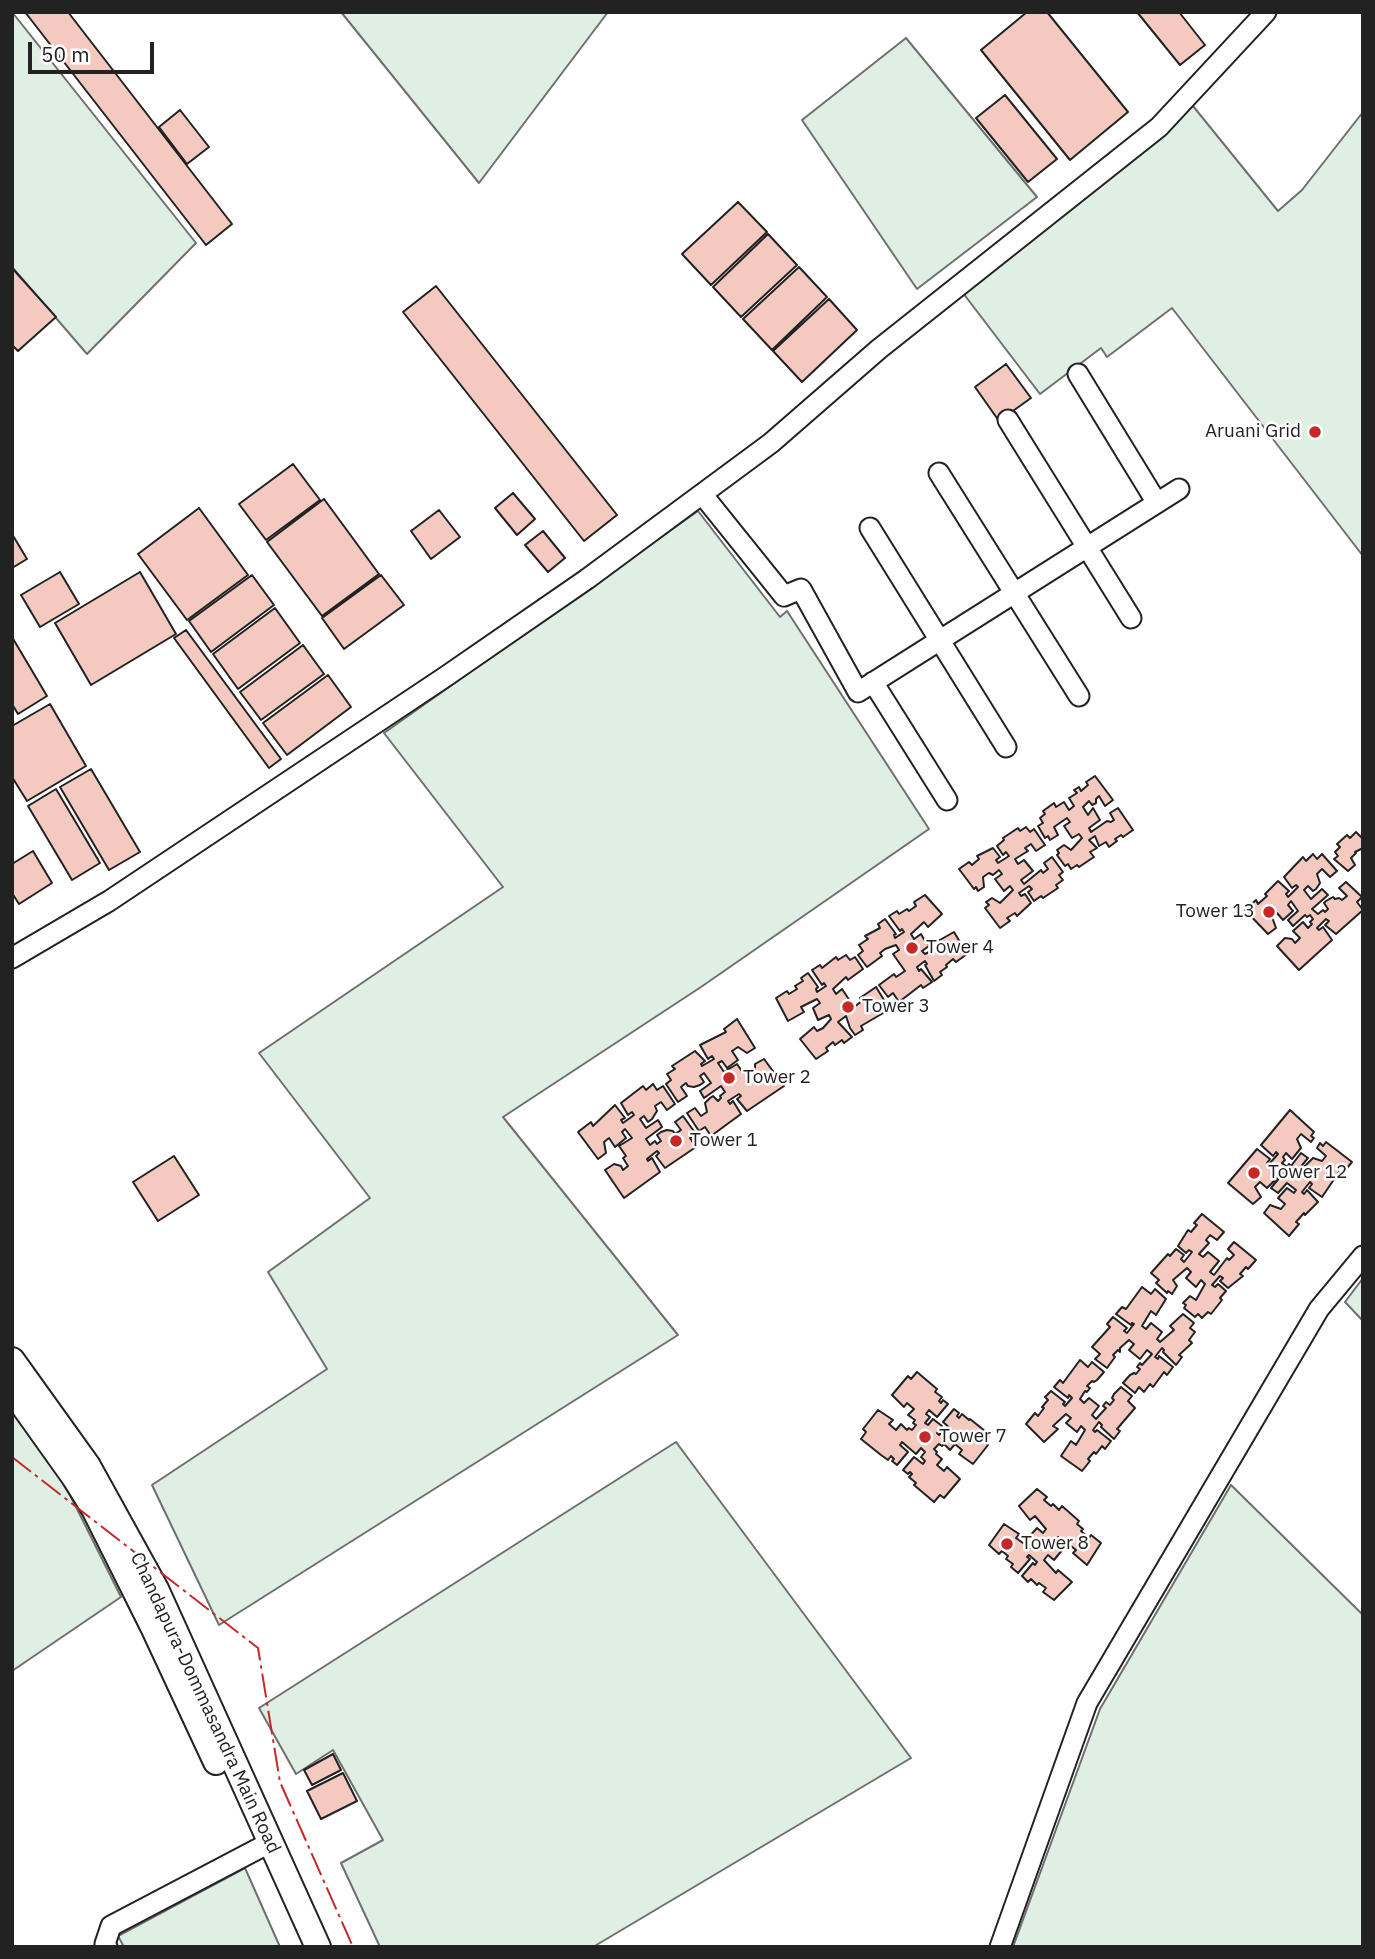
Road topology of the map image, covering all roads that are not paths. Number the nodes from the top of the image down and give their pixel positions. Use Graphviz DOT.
graph roads {
  1 [pos="1266,12"];
  2 [pos="1078,374"];
  3 [pos="1008,420"];
  4 [pos="939,473"];
  5 [pos="1179,489"];
  6 [pos="702,494"];
  7 [pos="1157,503"];
  8 [pos="870,528"];
  9 [pos="1087,547"];
  10 [pos="1014,593"];
  11 [pos="1131,618"];
  12 [pos="939,640"];
  13 [pos="873,682"];
  14 [pos="1079,696"];
  15 [pos="1006,747"];
  16 [pos="947,800"];
  17 [pos="12,958"];
  18 [pos="1363,1256"];
  19 [pos="12,1360"];
  20 [pos="12,1390"];
  21 [pos="264,1846"];
  22 [pos="104,1946"];
  23 [pos="302,1947"];
  24 [pos="318,1947"];
  25 [pos="1000,1947"];
  1 -- 6 [label="street"];
  2 -- 7 [label="street"];
  3 -- 9 [label="street"];
  4 -- 10 [label="street"];
  5 -- 7 [label="street"];
  6 -- 13 [label="street"];
  6 -- 17 [label="street"];
  7 -- 9 [label="street"];
  8 -- 12 [label="street"];
  9 -- 10 [label="street"];
  9 -- 11 [label="street"];
  10 -- 12 [label="street"];
  10 -- 14 [label="street"];
  12 -- 13 [label="street"];
  12 -- 15 [label="street"];
  13 -- 16 [label="street"];
  18 -- 25 [label="street"];
  19 -- 21 [label="main road, Chandapura-Dommasandra Main Road"];
  20 -- 21 [label="main road, Chandapura-Dommasandra Main Road"];
  21 -- 22 [label="street"];
  21 -- 23 [label="main road, Chandapura-Dommasandra Main Road"];
  21 -- 24 [label="main road, Chandapura-Dommasandra Main Road"];
}
